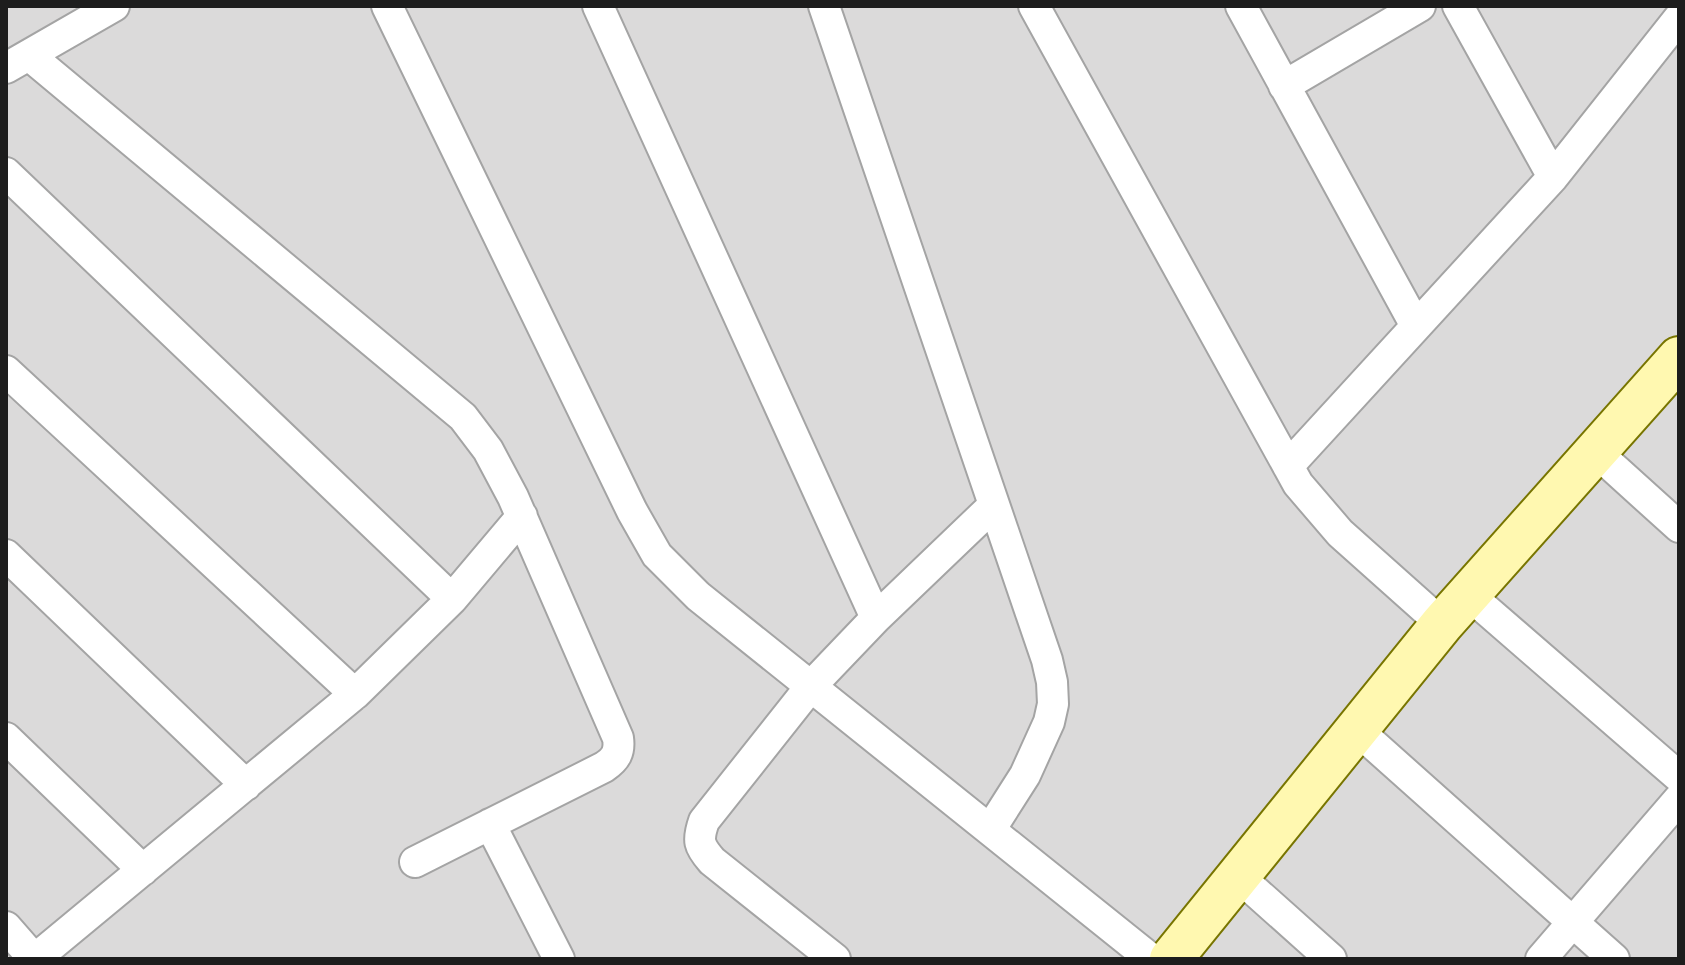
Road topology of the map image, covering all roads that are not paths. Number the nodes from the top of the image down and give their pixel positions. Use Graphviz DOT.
graph roads {
  1 [pos="114,6"];
  2 [pos="387,6"];
  3 [pos="598,6"];
  4 [pos="824,6"];
  5 [pos="1034,6"];
  6 [pos="1241,6"];
  7 [pos="1420,6"];
  8 [pos="1458,6"];
  9 [pos="1679,18"];
  10 [pos="18,62"];
  11 [pos="1284,86"];
  12 [pos="6,173"];
  13 [pos="1553,177"];
  14 [pos="1416,326"];
  15 [pos="1679,358"];
  16 [pos="6,371"];
  17 [pos="1595,451"];
  18 [pos="1288,466"];
  19 [pos="994,505"];
  20 [pos="522,516"];
  21 [pos="1679,527"];
  22 [pos="6,555"];
  23 [pos="452,599"];
  24 [pos="1455,609"];
  25 [pos="876,618"];
  26 [pos="811,686"];
  27 [pos="355,694"];
  28 [pos="1356,729"];
  29 [pos="6,738"];
  30 [pos="1679,777"];
  31 [pos="246,785"];
  32 [pos="1679,799"];
  33 [pos="490,824"];
  34 [pos="990,830"];
  35 [pos="415,862"];
  36 [pos="143,870"];
  37 [pos="1237,875"];
  38 [pos="1574,923"];
  39 [pos="6,927"];
  40 [pos="35,959"];
  41 [pos="559,959"];
  42 [pos="835,959"];
  43 [pos="1151,959"];
  44 [pos="1171,959"];
  45 [pos="1331,959"];
  46 [pos="1541,959"];
  47 [pos="1614,959"];
  1 -- 10 [label="street"];
  2 -- 26 [label="street"];
  3 -- 25 [label="street"];
  4 -- 19 [label="street"];
  5 -- 18 [label="street"];
  6 -- 11 [label="street"];
  7 -- 11 [label="street"];
  8 -- 13 [label="street"];
  9 -- 13 [label="street"];
  10 -- 20 [label="street"];
  11 -- 14 [label="street"];
  12 -- 23 [label="street"];
  13 -- 14 [label="street"];
  14 -- 18 [label="street"];
  15 -- 17 [label="street"];
  16 -- 27 [label="street"];
  17 -- 21 [label="street"];
  17 -- 24 [label="street"];
  18 -- 24 [label="street"];
  19 -- 25 [label="street"];
  19 -- 34 [label="street"];
  20 -- 23 [label="street"];
  20 -- 33 [label="street"];
  22 -- 31 [label="street"];
  23 -- 27 [label="street"];
  24 -- 28 [label="street"];
  24 -- 30 [label="street"];
  25 -- 26 [label="street"];
  26 -- 34 [label="street"];
  26 -- 42 [label="street"];
  27 -- 31 [label="street"];
  28 -- 37 [label="street"];
  28 -- 38 [label="street"];
  29 -- 36 [label="street"];
  31 -- 36 [label="street"];
  32 -- 38 [label="street"];
  33 -- 35 [label="street"];
  33 -- 41 [label="street"];
  34 -- 43 [label="street"];
  36 -- 40 [label="street"];
  37 -- 44 [label="street"];
  37 -- 45 [label="street"];
  38 -- 46 [label="street"];
  38 -- 47 [label="street"];
  39 -- 40 [label="street"];
}
